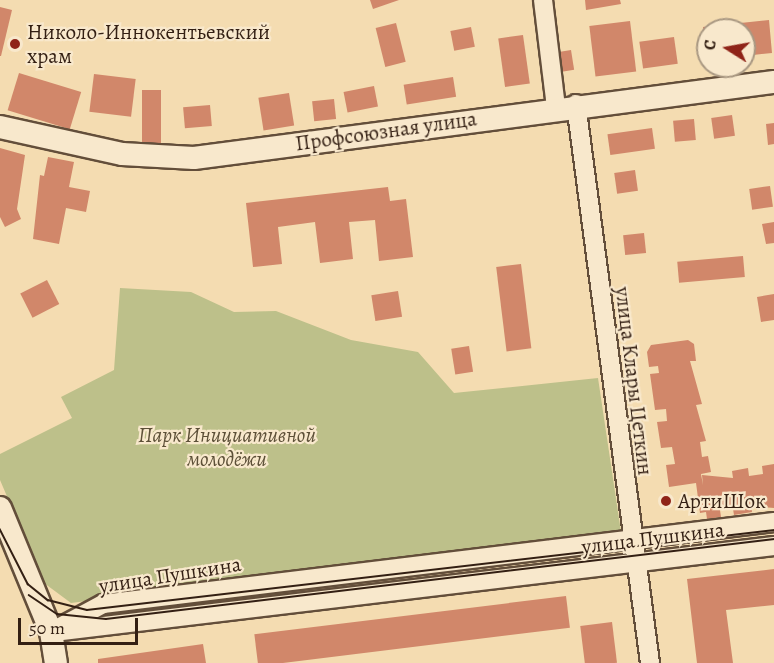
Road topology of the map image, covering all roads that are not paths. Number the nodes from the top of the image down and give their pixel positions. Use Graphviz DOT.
graph roads {
  1 [pos="543,0"];
  2 [pos="774,81"];
  3 [pos="566,106"];
  4 [pos="0,127"];
  5 [pos="0,508"];
  6 [pos="774,522"];
  7 [pos="632,538"];
  8 [pos="774,546"];
  9 [pos="635,563"];
  10 [pos="51,632"];
  11 [pos="56,663"];
  12 [pos="650,663"];
  1 -- 3 [label="street, улица Клары Цеткин"];
  2 -- 3 [label="street, Профсоюзная улица"];
  3 -- 4 [label="street, Профсоюзная улица"];
  3 -- 7 [label="street, улица Клары Цеткин"];
  5 -- 10 [label="street"];
  6 -- 7 [label="street, улица Пушкина"];
  7 -- 9 [label="street, улица Клары Цеткин"];
  7 -- 10 [label="street, улица Пушкина"];
  8 -- 9 [label="street, улица Пушкина"];
  9 -- 10 [label="street, улица Пушкина"];
  9 -- 12 [label="street, улица Клары Цеткин"];
  10 -- 11 [label="street"];
}
